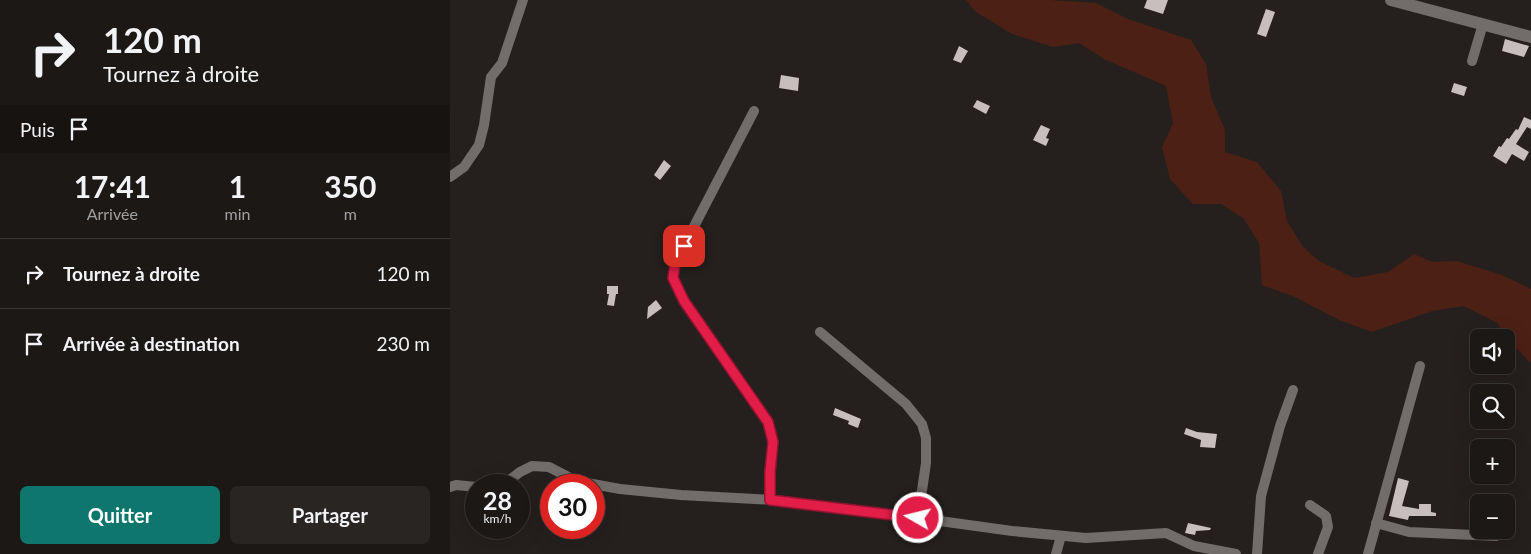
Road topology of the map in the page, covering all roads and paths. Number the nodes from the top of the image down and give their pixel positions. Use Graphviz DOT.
graph roads {
  1 [pos="523,0"];
  2 [pos="1391,0"];
  3 [pos="1415,3"];
  4 [pos="1483,24"];
  5 [pos="1531,37"];
  6 [pos="1472,61"];
  7 [pos="754,111"];
  8 [pos="450,177"];
  9 [pos="820,332"];
  10 [pos="1420,366"];
  11 [pos="1294,390"];
  12 [pos="517,474"];
  13 [pos="465,485"];
  14 [pos="450,487"];
  15 [pos="770,500"];
  16 [pos="1310,505"];
  17 [pos="918,518"];
  18 [pos="1376,523"];
  19 [pos="1470,535"];
  20 [pos="1061,536"];
  21 [pos="1223,553"];
  22 [pos="1056,554"];
  23 [pos="1236,554"];
  24 [pos="1256,554"];
  25 [pos="1318,554"];
  26 [pos="1368,554"];
  1 -- 8 [label="street"];
  2 -- 3 [label="street"];
  3 -- 4 [label="street"];
  4 -- 5 [label="street"];
  4 -- 6 [label="street"];
  7 -- 15 [label="street"];
  9 -- 17 [label="street"];
  10 -- 18 [label="street"];
  11 -- 24 [label="street"];
  12 -- 15 [label="street"];
  13 -- 14 [label="street"];
  15 -- 17 [label="street"];
  16 -- 25 [label="street"];
  17 -- 20 [label="street"];
  18 -- 19 [label="street"];
  18 -- 26 [label="street"];
  20 -- 21 [label="street"];
  20 -- 22 [label="street"];
  21 -- 23 [label="street"];
}
